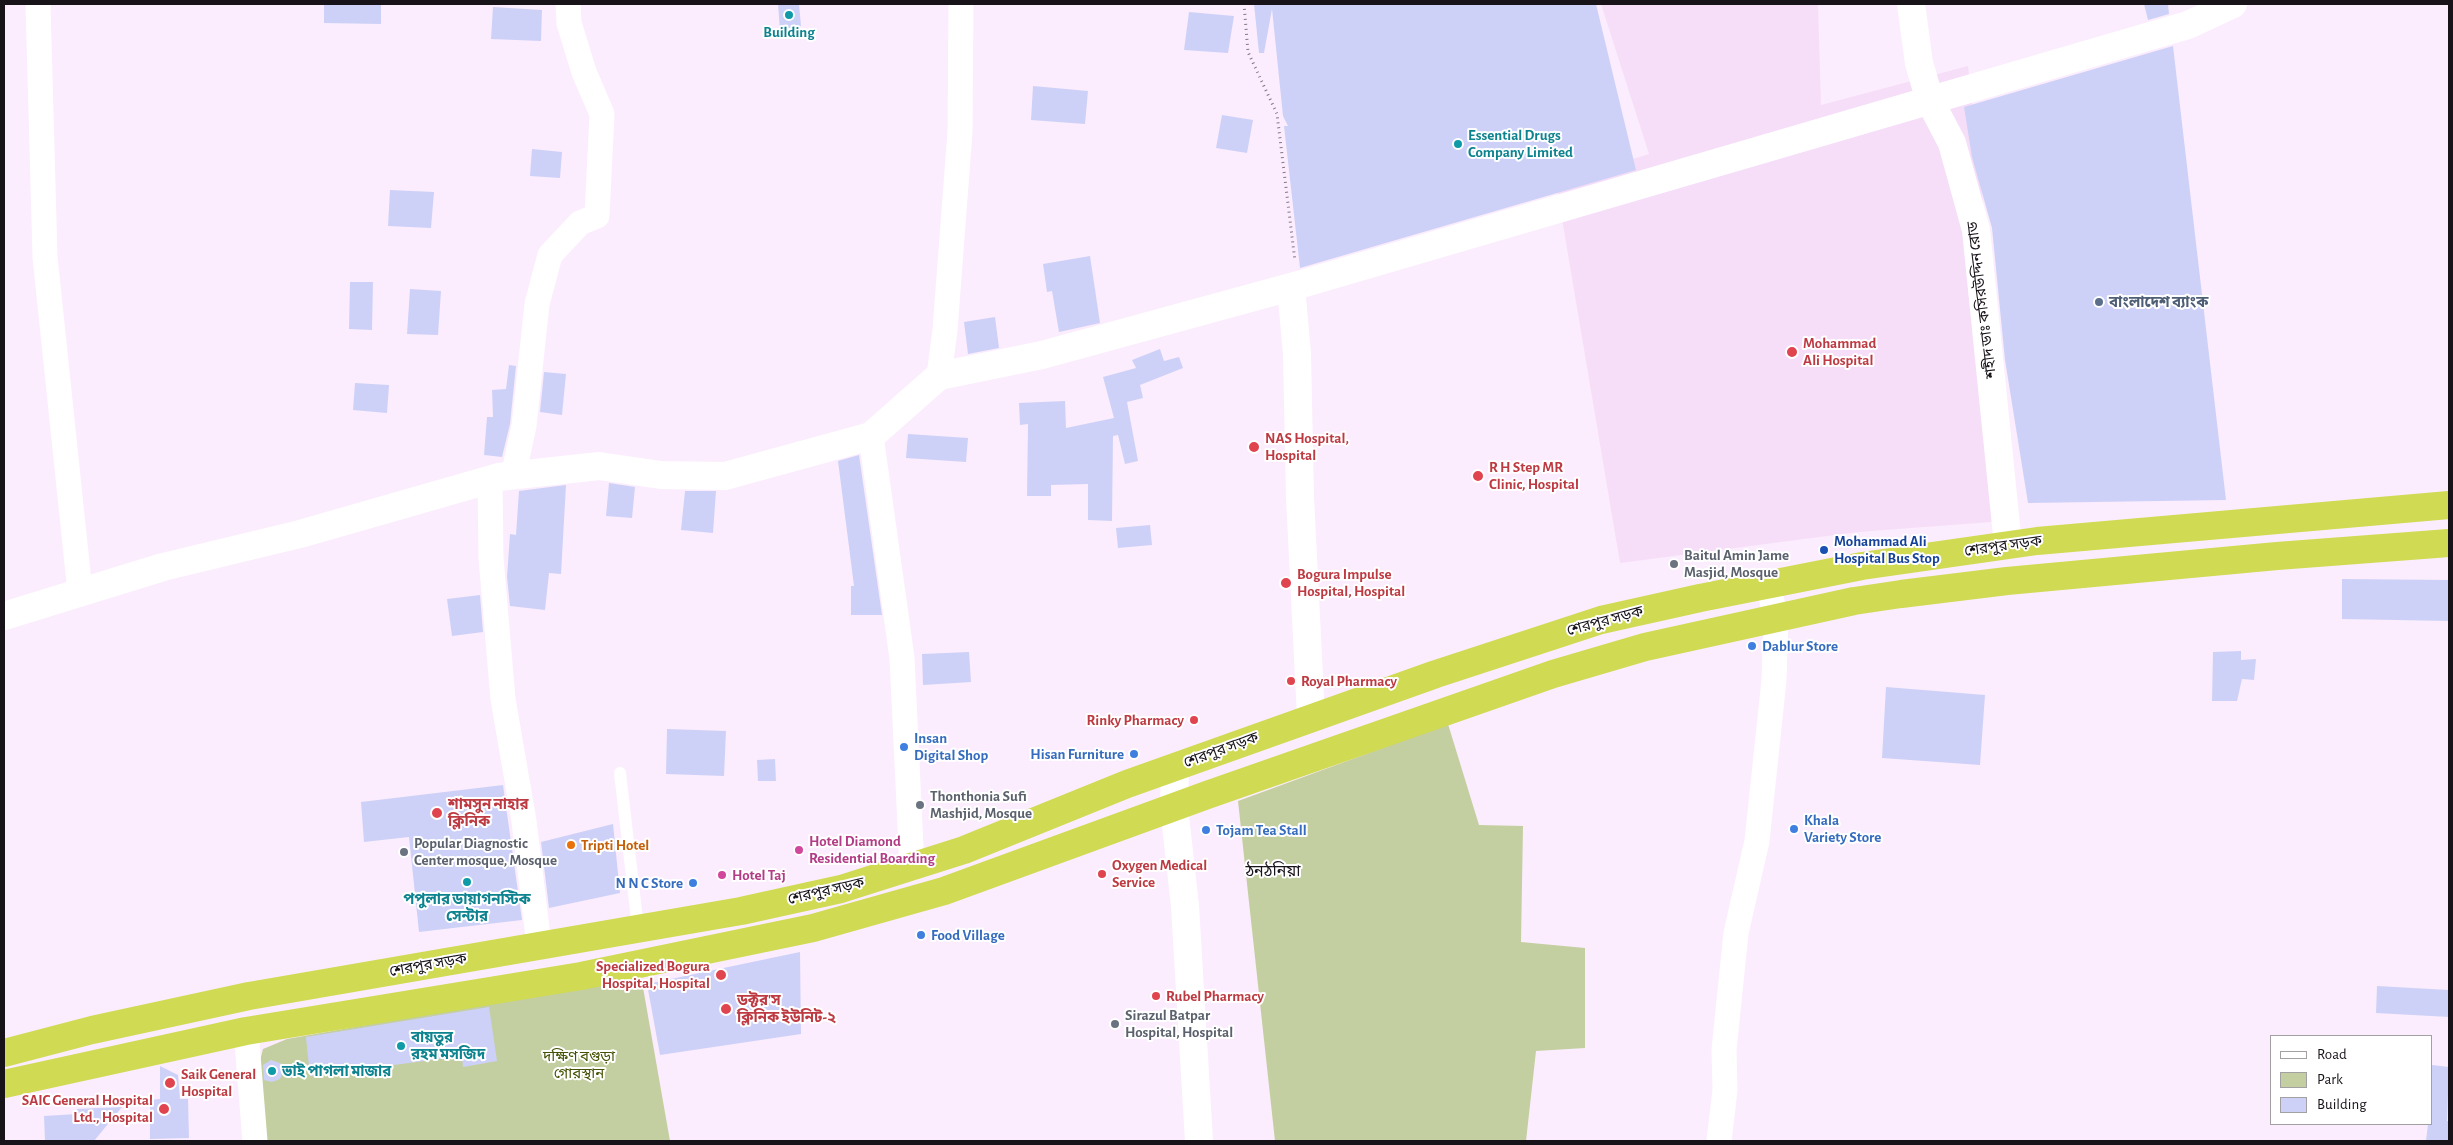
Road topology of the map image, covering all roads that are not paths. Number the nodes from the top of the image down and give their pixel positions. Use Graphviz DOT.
graph roads {
  1 [pos="38,4"];
  2 [pos="568,4"];
  3 [pos="960,4"];
  4 [pos="1911,4"];
  5 [pos="2233,4"];
  6 [pos="1930,101"];
  7 [pos="1295,286"];
  8 [pos="939,376"];
  9 [pos="871,436"];
  10 [pos="502,478"];
  11 [pos="2449,505"];
  12 [pos="2449,543"];
  13 [pos="2008,545"];
  14 [pos="1768,584"];
  15 [pos="80,592"];
  16 [pos="4,616"];
  17 [pos="1776,620"];
  18 [pos="1311,717"];
  19 [pos="1175,767"];
  20 [pos="620,773"];
  21 [pos="1174,807"];
  22 [pos="912,868"];
  23 [pos="638,928"];
  24 [pos="538,945"];
  25 [pos="246,1030"];
  26 [pos="4,1053"];
  27 [pos="4,1084"];
  28 [pos="255,1141"];
  29 [pos="1199,1141"];
  30 [pos="1719,1141"];
  1 -- 15 [label="street"];
  2 -- 10 [label="street"];
  3 -- 8 [label="street"];
  4 -- 6 [label="street, শহীদ ডাঃ কসিরউদ্দিন রোড"];
  5 -- 6 [label="street"];
  6 -- 7 [label="street"];
  6 -- 13 [label="street, শহীদ ডাঃ কসিরউদ্দিন রোড"];
  7 -- 8 [label="street"];
  7 -- 18 [label="street"];
  8 -- 9 [label="street"];
  9 -- 10 [label="street"];
  9 -- 22 [label="street"];
  10 -- 15 [label="street"];
  10 -- 24 [label="street"];
  11 -- 13 [label="highway, শেরপুর সড়ক"];
  12 -- 17 [label="highway, শেরপুর সড়ক"];
  13 -- 14 [label="highway, শেরপুর সড়ক"];
  14 -- 17 [label="street"];
  14 -- 18 [label="highway, শেরপুর সড়ক"];
  15 -- 16 [label="street"];
  17 -- 21 [label="highway, শেরপুর সড়ক"];
  17 -- 30 [label="street"];
  18 -- 19 [label="highway, শেরপুর সড়ক"];
  19 -- 21 [label="street"];
  19 -- 22 [label="highway, শেরপুর সড়ক"];
  20 -- 23 [label="lane"];
  21 -- 25 [label="highway, শেরপুর সড়ক"];
  21 -- 29 [label="street"];
  22 -- 23 [label="highway, শেরপুর সড়ক"];
  23 -- 24 [label="highway, শেরপুর সড়ক"];
  24 -- 26 [label="highway, শেরপুর সড়ক"];
  25 -- 27 [label="highway, শেরপুর সড়ক"];
  25 -- 28 [label="street"];
}
